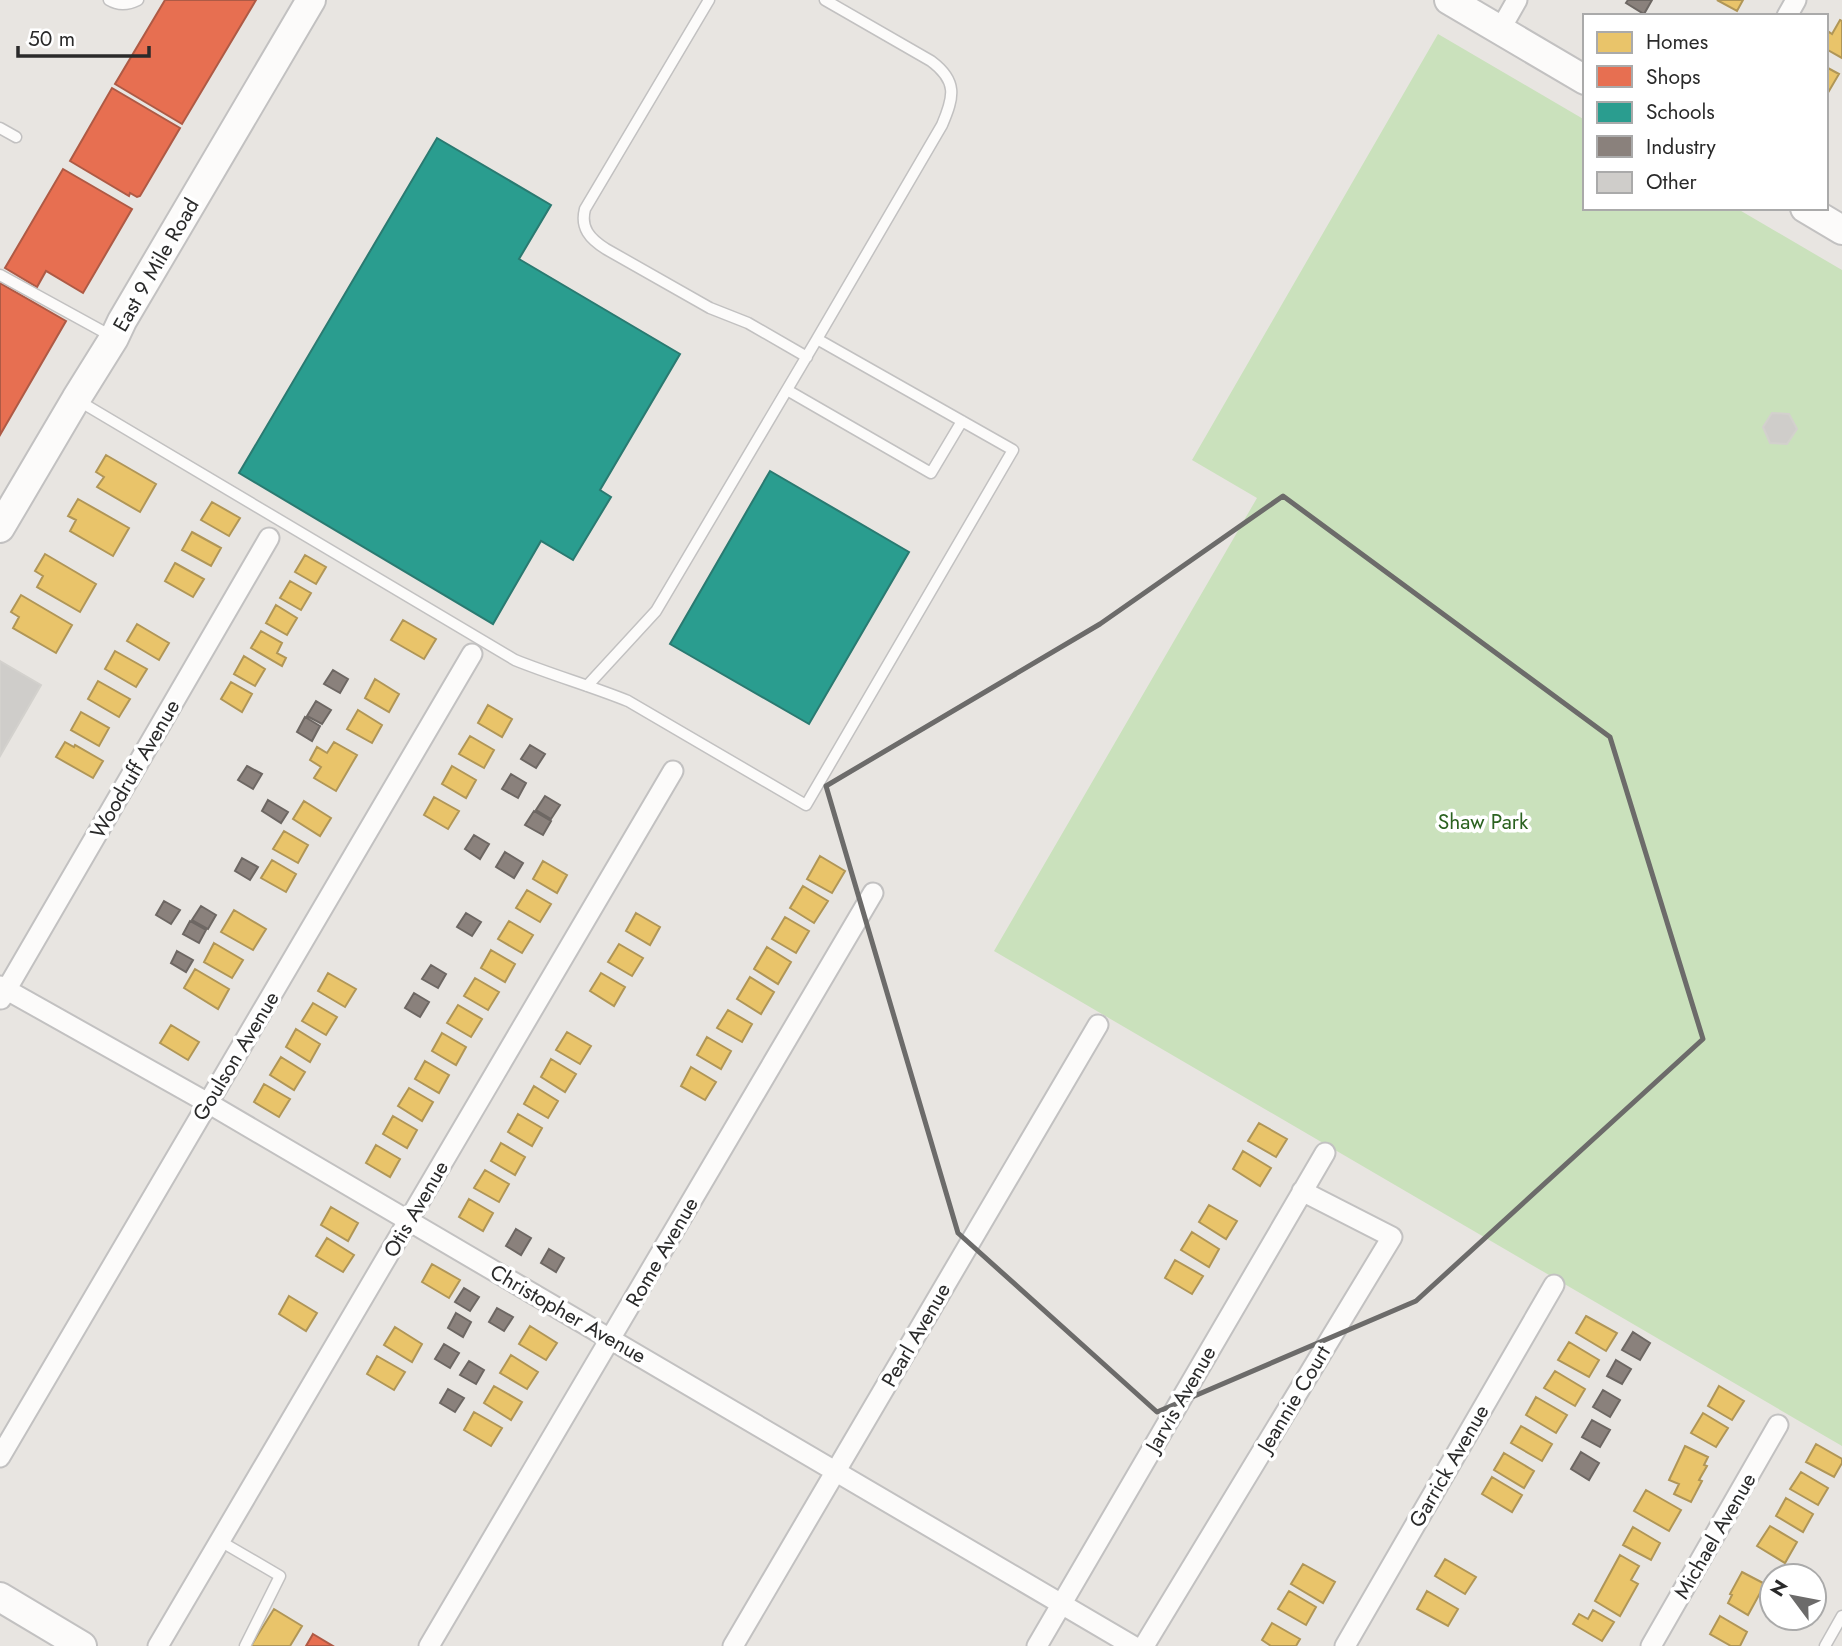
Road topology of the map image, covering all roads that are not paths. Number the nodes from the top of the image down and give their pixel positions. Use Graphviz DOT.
graph roads {
  1 [pos="109,0"];
  2 [pos="138,0"];
  3 [pos="311,0"];
  4 [pos="709,0"];
  5 [pos="825,0"];
  6 [pos="1449,0"];
  7 [pos="1517,0"];
  8 [pos="1500,30"];
  9 [pos="1583,79"];
  10 [pos="0,128"];
  11 [pos="16,137"];
  12 [pos="1808,210"];
  13 [pos="1842,230"];
  14 [pos="0,275"];
  15 [pos="114,338"];
  16 [pos="817,339"];
  17 [pos="807,357"];
  18 [pos="787,390"];
  19 [pos="76,399"];
  20 [pos="962,421"];
  21 [pos="1,524"];
  22 [pos="269,538"];
  23 [pos="472,654"];
  24 [pos="587,686"];
  25 [pos="673,771"];
  26 [pos="873,893"];
  27 [pos="2,992"];
  28 [pos="1098,1025"];
  29 [pos="208,1103"];
  30 [pos="1325,1153"];
  31 [pos="1302,1191"];
  32 [pos="409,1221"];
  33 [pos="1554,1285"];
  34 [pos="611,1339"];
  35 [pos="1778,1425"];
  36 [pos="0,1457"];
  37 [pos="836,1471"];
  38 [pos="220,1541"];
  39 [pos="0,1597"];
  40 [pos="1061,1605"];
  41 [pos="1842,1616"];
  42 [pos="82,1646"];
  43 [pos="158,1646"];
  44 [pos="245,1646"];
  45 [pos="429,1646"];
  46 [pos="733,1646"];
  47 [pos="1037,1646"];
  48 [pos="1133,1646"];
  49 [pos="1144,1646"];
  50 [pos="1345,1646"];
  51 [pos="1651,1646"];
  52 [pos="1825,1646"];
  1 -- 2 [label="lane"];
  3 -- 15 [label="main road, East 9 Mile Road"];
  4 -- 17 [label="lane"];
  5 -- 16 [label="lane"];
  6 -- 8 [label="main road"];
  7 -- 8 [label="street"];
  8 -- 9 [label="main road"];
  10 -- 11 [label="lane"];
  12 -- 13 [label="main road"];
  14 -- 15 [label="lane"];
  15 -- 19 [label="main road, East 9 Mile Road"];
  16 -- 17 [label="lane"];
  16 -- 20 [label="lane"];
  17 -- 18 [label="lane"];
  18 -- 20 [label="lane"];
  18 -- 24 [label="lane"];
  19 -- 21 [label="main road, East 9 Mile Road"];
  19 -- 24 [label="lane"];
  20 -- 24 [label="lane"];
  22 -- 27 [label="street, Woodruff Avenue"];
  23 -- 29 [label="street, Goulson Avenue"];
  25 -- 32 [label="street, Otis Avenue"];
  26 -- 34 [label="street, Rome Avenue"];
  27 -- 29 [label="street, Christopher Avenue"];
  28 -- 37 [label="street, Pearl Avenue"];
  29 -- 32 [label="street, Christopher Avenue"];
  29 -- 36 [label="street, Goulson Avenue"];
  30 -- 31 [label="street, Jarvis Avenue"];
  31 -- 40 [label="street, Jarvis Avenue"];
  31 -- 49 [label="street, Jeannie Court"];
  32 -- 34 [label="street, Christopher Avenue"];
  32 -- 38 [label="street, Otis Avenue"];
  33 -- 50 [label="street, Garrick Avenue"];
  34 -- 37 [label="street, Christopher Avenue"];
  34 -- 45 [label="street, Rome Avenue"];
  35 -- 51 [label="street, Michael Avenue"];
  37 -- 40 [label="street, Christopher Avenue"];
  37 -- 46 [label="street, Pearl Avenue"];
  38 -- 43 [label="street, Otis Avenue"];
  38 -- 44 [label="lane"];
  39 -- 42 [label="main road"];
  40 -- 47 [label="street, Jarvis Avenue"];
  40 -- 48 [label="street, Christopher Avenue"];
  41 -- 52 [label="lane"];
}
